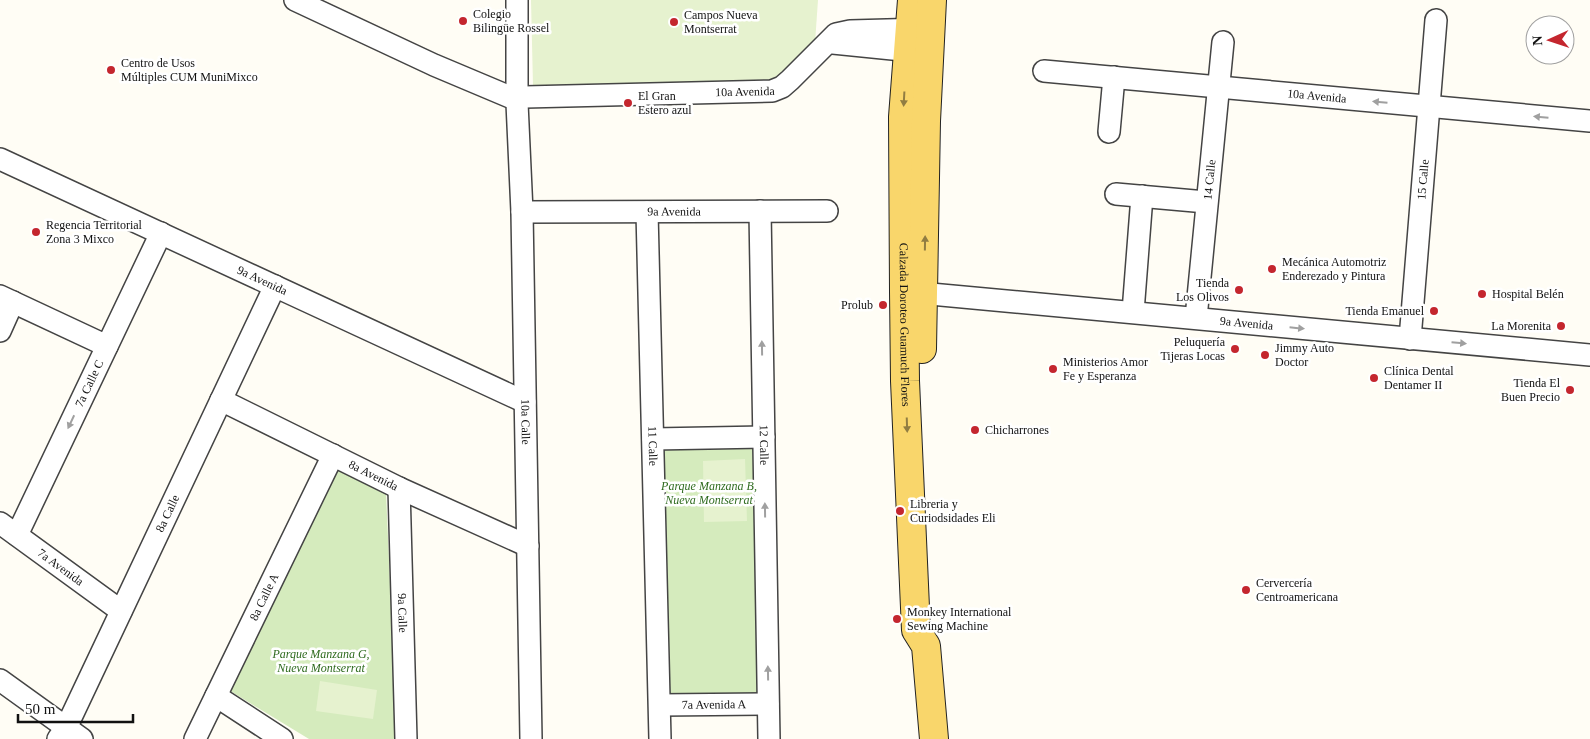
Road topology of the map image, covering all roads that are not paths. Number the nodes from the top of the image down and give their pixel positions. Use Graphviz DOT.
graph roads {
  1 [pos="295,0"];
  2 [pos="517,0"];
  3 [pos="912,0"];
  4 [pos="932,0"];
  5 [pos="1436,20"];
  6 [pos="918,40"];
  7 [pos="1223,42"];
  8 [pos="1044,71"];
  9 [pos="1114,77"];
  10 [pos="1218,86"];
  11 [pos="516,95"];
  12 [pos="1429,106"];
  13 [pos="1590,121"];
  14 [pos="1109,132"];
  15 [pos="0,159"];
  16 [pos="1116,194"];
  17 [pos="1142,196"];
  18 [pos="1206,202"];
  19 [pos="827,211"];
  20 [pos="522,212"];
  21 [pos="647,212"];
  22 [pos="760,212"];
  23 [pos="161,233"];
  24 [pos="275,286"];
  25 [pos="914,292"];
  26 [pos="7,299"];
  27 [pos="1133,312"];
  28 [pos="1196,318"];
  29 [pos="0,331"];
  30 [pos="1410,339"];
  31 [pos="107,346"];
  32 [pos="1590,355"];
  33 [pos="221,400"];
  34 [pos="525,402"];
  35 [pos="653,438"];
  36 [pos="764,438"];
  37 [pos="333,455"];
  38 [pos="399,488"];
  39 [pos="0,523"];
  40 [pos="17,535"];
  41 [pos="528,546"];
  42 [pos="121,611"];
  43 [pos="0,680"];
  44 [pos="216,696"];
  45 [pos="768,704"];
  46 [pos="660,705"];
  47 [pos="68,735"];
  48 [pos="195,739"];
  49 [pos="282,739"];
  50 [pos="406,739"];
  51 [pos="531,739"];
  52 [pos="660,739"];
  53 [pos="769,739"];
  54 [pos="934,739"];
  1 -- 11 [label="street, 10a Avenida"];
  2 -- 11 [label="street, 10a Calle"];
  3 -- 6 [label="main road, Calzada Doroteo Guamuch Flores"];
  4 -- 6 [label="main road, Calzada Doroteo Guamuch Flores"];
  5 -- 12 [label="street, 15 Calle"];
  6 -- 11 [label="street, 10a Avenida"];
  6 -- 25 [label="main road, Calzada Doroteo Guamuch Flores"];
  7 -- 10 [label="street, 14 Calle"];
  8 -- 9 [label="street, 10a Avenida"];
  9 -- 10 [label="street, 10a Avenida"];
  9 -- 14 [label="street"];
  12 -- 10 [label="street, 10a Avenida, one-way"];
  10 -- 18 [label="street, 14 Calle"];
  11 -- 20 [label="street, 10a Calle"];
  13 -- 12 [label="street, 10a Avenida, one-way"];
  12 -- 30 [label="street, 15 Calle"];
  15 -- 23 [label="street, 9a Avenida"];
  16 -- 17 [label="street"];
  17 -- 18 [label="street"];
  17 -- 27 [label="street"];
  18 -- 28 [label="street, 14 Calle"];
  19 -- 22 [label="street, 9a Avenida"];
  20 -- 21 [label="street, 9a Avenida"];
  20 -- 34 [label="street, 10a Calle"];
  21 -- 22 [label="street, 9a Avenida"];
  21 -- 35 [label="street, 11 Calle"];
  36 -- 22 [label="street, 12 Calle, one-way"];
  23 -- 24 [label="street, 9a Avenida"];
  23 -- 31 [label="street, 7a Calle C"];
  24 -- 33 [label="street, 8a Calle"];
  24 -- 34 [label="street, 9a Avenida"];
  25 -- 27 [label="street, 9a Avenida"];
  25 -- 54 [label="main road, Calzada Doroteo Guamuch Flores"];
  26 -- 29 [label="street"];
  26 -- 31 [label="street"];
  27 -- 28 [label="street, 9a Avenida"];
  28 -- 30 [label="street, 9a Avenida, one-way"];
  30 -- 32 [label="street, 9a Avenida, one-way"];
  31 -- 40 [label="street, 7a Calle C, one-way"];
  33 -- 37 [label="street, 8a Avenida"];
  33 -- 42 [label="street, 8a Calle"];
  34 -- 41 [label="street, 10a Calle"];
  35 -- 36 [label="street"];
  35 -- 46 [label="street, 11 Calle"];
  45 -- 36 [label="street, 12 Calle, one-way"];
  37 -- 38 [label="street, 8a Avenida"];
  37 -- 44 [label="street, 8a Calle A"];
  38 -- 41 [label="street, 8a Avenida"];
  38 -- 50 [label="street, 9a Calle"];
  39 -- 40 [label="street, 7a Avenida"];
  40 -- 42 [label="street, 7a Avenida"];
  41 -- 51 [label="street, 10a Calle"];
  42 -- 47 [label="street, 8a Calle"];
  43 -- 47 [label="street"];
  44 -- 48 [label="street, 8a Calle A"];
  44 -- 49 [label="street"];
  45 -- 46 [label="street, 7a Avenida A"];
  45 -- 53 [label="street, 12 Calle"];
  46 -- 52 [label="street, 11 Calle"];
}
